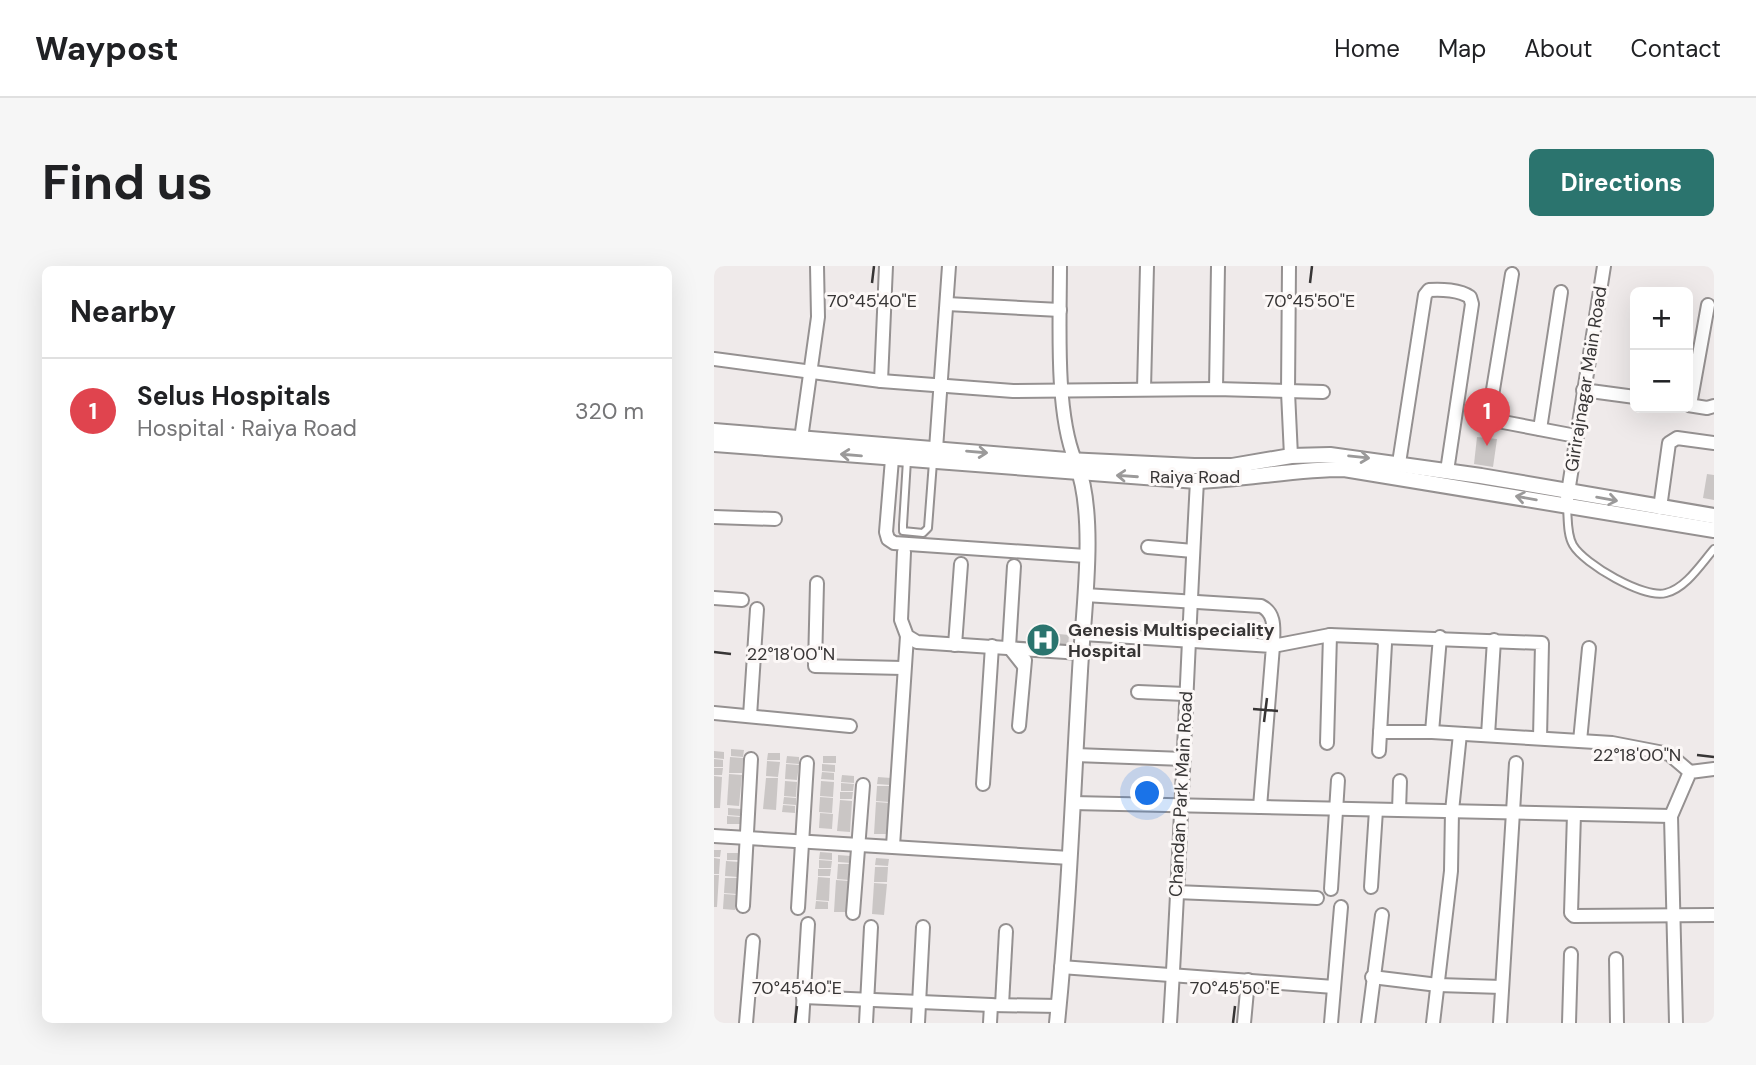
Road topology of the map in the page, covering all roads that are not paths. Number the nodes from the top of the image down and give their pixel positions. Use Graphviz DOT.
graph roads {
  1 [pos="817,266"];
  2 [pos="886,266"];
  3 [pos="949,266"];
  4 [pos="1060,266"];
  5 [pos="1147,266"];
  6 [pos="1218,266"];
  7 [pos="1289,266"];
  8 [pos="1604,266"];
  9 [pos="1513,274"];
  10 [pos="1561,292"];
  11 [pos="947,304"];
  12 [pos="1707,305"];
  13 [pos="1060,310"];
  14 [pos="714,359"];
  15 [pos="810,372"];
  16 [pos="881,381"];
  17 [pos="1693,383"];
  18 [pos="942,386"];
  19 [pos="1216,388"];
  20 [pos="1144,389"];
  21 [pos="1583,390"];
  22 [pos="1062,391"];
  23 [pos="1288,392"];
  24 [pos="1324,392"];
  25 [pos="1630,396"];
  26 [pos="1693,406"];
  27 [pos="1714,406"];
  28 [pos="1540,429"];
  29 [pos="714,431"];
  30 [pos="1576,436"];
  31 [pos="714,443"];
  32 [pos="1714,443"];
  33 [pos="800,444"];
  34 [pos="934,455"];
  35 [pos="892,458"];
  36 [pos="907,460"];
  37 [pos="1292,463"];
  38 [pos="1399,463"];
  39 [pos="1077,466"];
  40 [pos="1447,471"];
  41 [pos="1198,481"];
  42 [pos="1567,499"];
  43 [pos="1660,508"];
  44 [pos="1714,516"];
  45 [pos="714,517"];
  46 [pos="775,519"];
  47 [pos="1714,530"];
  48 [pos="1148,547"];
  49 [pos="1714,549"];
  50 [pos="1193,551"];
  51 [pos="904,552"];
  52 [pos="1086,556"];
  53 [pos="961,564"];
  54 [pos="1014,566"];
  55 [pos="817,583"];
  56 [pos="1085,595"];
  57 [pos="714,598"];
  58 [pos="742,600"];
  59 [pos="1191,600"];
  60 [pos="757,609"];
  61 [pos="1330,635"];
  62 [pos="907,636"];
  63 [pos="1378,637"];
  64 [pos="1440,638"];
  65 [pos="1494,640"];
  66 [pos="1189,642"];
  67 [pos="955,645"];
  68 [pos="1082,645"];
  69 [pos="992,646"];
  70 [pos="1273,646"];
  71 [pos="1009,647"];
  72 [pos="1026,648"];
  73 [pos="1589,648"];
  74 [pos="1024,666"];
  75 [pos="903,668"];
  76 [pos="1138,692"];
  77 [pos="1185,694"];
  78 [pos="714,713"];
  79 [pos="750,716"];
  80 [pos="850,726"];
  81 [pos="1019,726"];
  82 [pos="1380,732"];
  83 [pos="1432,732"];
  84 [pos="1460,734"];
  85 [pos="1488,735"];
  86 [pos="1540,738"];
  87 [pos="1580,741"];
  88 [pos="1327,743"];
  89 [pos="1379,751"];
  90 [pos="1075,755"];
  91 [pos="751,759"];
  92 [pos="1184,759"];
  93 [pos="807,763"];
  94 [pos="1516,763"];
  95 [pos="1714,769"];
  96 [pos="1690,772"];
  97 [pos="1338,780"];
  98 [pos="1400,781"];
  99 [pos="983,784"];
  100 [pos="863,785"];
  101 [pos="1072,803"];
  102 [pos="1183,807"];
  103 [pos="1259,807"];
  104 [pos="1336,809"];
  105 [pos="1376,810"];
  106 [pos="1399,810"];
  107 [pos="1451,811"];
  108 [pos="1514,813"];
  109 [pos="1574,814"];
  110 [pos="1671,816"];
  111 [pos="714,836"];
  112 [pos="748,837"];
  113 [pos="802,840"];
  114 [pos="859,843"];
  115 [pos="893,846"];
  116 [pos="1070,858"];
  117 [pos="1371,887"];
  118 [pos="1331,889"];
  119 [pos="1176,892"];
  120 [pos="1317,898"];
  121 [pos="743,906"];
  122 [pos="1340,907"];
  123 [pos="798,908"];
  124 [pos="853,913"];
  125 [pos="1382,915"];
  126 [pos="1714,915"];
  127 [pos="1673,916"];
  128 [pos="808,925"];
  129 [pos="871,927"];
  130 [pos="923,927"];
  131 [pos="1006,931"];
  132 [pos="753,941"];
  133 [pos="1572,954"];
  134 [pos="1616,960"];
  135 [pos="1061,967"];
  136 [pos="1173,976"];
  137 [pos="1372,977"];
  138 [pos="1248,980"];
  139 [pos="1438,985"];
  140 [pos="1334,987"];
  141 [pos="1502,987"];
  142 [pos="803,997"];
  143 [pos="868,1000"];
  144 [pos="919,1003"];
  145 [pos="997,1006"];
  146 [pos="1059,1006"];
  147 [pos="746,1023"];
  148 [pos="802,1023"];
  149 [pos="866,1023"];
  150 [pos="918,1023"];
  151 [pos="990,1023"];
  152 [pos="1057,1023"];
  153 [pos="1170,1023"];
  154 [pos="1244,1023"];
  155 [pos="1331,1023"];
  156 [pos="1368,1023"];
  157 [pos="1433,1023"];
  158 [pos="1500,1023"];
  159 [pos="1569,1023"];
  160 [pos="1617,1023"];
  161 [pos="1676,1023"];
  1 -- 15 [label="street"];
  2 -- 16 [label="street"];
  3 -- 11 [label="street"];
  4 -- 13 [label="street"];
  5 -- 20 [label="street"];
  6 -- 19 [label="street"];
  7 -- 23 [label="street"];
  8 -- 21 [label="street, Girirajnagar Main Road"];
  9 -- 28 [label="street"];
  10 -- 28 [label="street"];
  11 -- 13 [label="street"];
  11 -- 18 [label="street"];
  12 -- 17 [label="street"];
  13 -- 22 [label="street"];
  14 -- 15 [label="street"];
  15 -- 16 [label="street"];
  15 -- 33 [label="street"];
  16 -- 18 [label="street"];
  18 -- 22 [label="street"];
  18 -- 34 [label="street"];
  19 -- 20 [label="street"];
  19 -- 23 [label="street"];
  20 -- 22 [label="street"];
  21 -- 25 [label="street"];
  21 -- 30 [label="street, Girirajnagar Main Road"];
  22 -- 39 [label="street"];
  23 -- 24 [label="street"];
  23 -- 37 [label="street"];
  26 -- 27 [label="street"];
  28 -- 30 [label="street"];
  29 -- 33 [label="street, Raiya Road"];
  30 -- 42 [label="street, Girirajnagar Main Road"];
  31 -- 33 [label="street, Raiya Road"];
  32 -- 43 [label="street"];
  33 -- 34 [label="street, Raiya Road"];
  35 -- 33 [label="street, Raiya Road, one-way"];
  34 -- 36 [label="street, Raiya Road"];
  34 -- 36 [label="lane"];
  34 -- 39 [label="street, Raiya Road"];
  35 -- 36 [label="street, Raiya Road"];
  35 -- 52 [label="street"];
  37 -- 38 [label="street, Raiya Road, one-way"];
  37 -- 39 [label="street, Raiya Road"];
  37 -- 41 [label="street, Raiya Road"];
  42 -- 37 [label="street, Raiya Road, one-way"];
  38 -- 40 [label="street, Raiya Road"];
  38 -- 40 [label="street"];
  41 -- 39 [label="street, Raiya Road, one-way"];
  39 -- 52 [label="street"];
  40 -- 42 [label="street, Raiya Road"];
  41 -- 50 [label="street, Chandan Park Main Road"];
  42 -- 43 [label="street, Raiya Road, one-way"];
  42 -- 47 [label="street, Raiya Road"];
  42 -- 49 [label="lane"];
  43 -- 44 [label="street, Raiya Road"];
  45 -- 46 [label="street"];
  48 -- 50 [label="street"];
  50 -- 59 [label="street, Chandan Park Main Road"];
  51 -- 62 [label="street"];
  52 -- 56 [label="street"];
  53 -- 67 [label="street"];
  54 -- 71 [label="street"];
  55 -- 75 [label="street"];
  56 -- 59 [label="street"];
  56 -- 68 [label="street"];
  57 -- 58 [label="street"];
  59 -- 66 [label="street, Chandan Park Main Road"];
  59 -- 70 [label="street"];
  60 -- 79 [label="street"];
  61 -- 63 [label="street"];
  61 -- 70 [label="street"];
  61 -- 88 [label="street"];
  62 -- 67 [label="street"];
  62 -- 75 [label="street"];
  63 -- 64 [label="street"];
  63 -- 82 [label="street"];
  64 -- 65 [label="street"];
  64 -- 83 [label="street"];
  65 -- 85 [label="street"];
  65 -- 86 [label="street"];
  66 -- 68 [label="street"];
  66 -- 70 [label="street"];
  66 -- 77 [label="street, Chandan Park Main Road"];
  67 -- 69 [label="street"];
  68 -- 72 [label="street"];
  68 -- 90 [label="street"];
  69 -- 71 [label="street"];
  69 -- 99 [label="street"];
  70 -- 103 [label="street"];
  71 -- 72 [label="street"];
  71 -- 74 [label="street"];
  72 -- 74 [label="street"];
  73 -- 87 [label="street"];
  74 -- 81 [label="street"];
  75 -- 115 [label="street"];
  76 -- 77 [label="street"];
  77 -- 92 [label="street, Chandan Park Main Road"];
  78 -- 79 [label="street"];
  79 -- 80 [label="street"];
  82 -- 83 [label="street"];
  82 -- 89 [label="street"];
  83 -- 84 [label="street"];
  84 -- 85 [label="street"];
  84 -- 107 [label="street"];
  85 -- 86 [label="street"];
  86 -- 87 [label="street"];
  87 -- 96 [label="street"];
  90 -- 92 [label="street"];
  90 -- 101 [label="street"];
  91 -- 112 [label="street"];
  92 -- 102 [label="street, Chandan Park Main Road"];
  93 -- 113 [label="street"];
  94 -- 108 [label="street"];
  95 -- 96 [label="street"];
  96 -- 110 [label="street"];
  97 -- 104 [label="street"];
  98 -- 106 [label="street"];
  100 -- 114 [label="street"];
  101 -- 102 [label="street"];
  101 -- 116 [label="street"];
  102 -- 103 [label="street"];
  102 -- 119 [label="street, Chandan Park Main Road"];
  103 -- 104 [label="street"];
  104 -- 105 [label="street"];
  104 -- 118 [label="street"];
  105 -- 106 [label="street"];
  105 -- 117 [label="street"];
  106 -- 107 [label="street"];
  107 -- 108 [label="street"];
  107 -- 139 [label="street"];
  108 -- 109 [label="street"];
  108 -- 141 [label="street"];
  109 -- 110 [label="street"];
  109 -- 127 [label="street"];
  110 -- 127 [label="street"];
  111 -- 112 [label="street"];
  112 -- 113 [label="street"];
  112 -- 121 [label="street"];
  113 -- 114 [label="street"];
  113 -- 123 [label="street"];
  114 -- 115 [label="street"];
  114 -- 124 [label="street"];
  115 -- 116 [label="street"];
  116 -- 135 [label="street"];
  119 -- 120 [label="street"];
  119 -- 136 [label="street, Chandan Park Main Road"];
  122 -- 140 [label="street"];
  125 -- 137 [label="street"];
  126 -- 127 [label="street"];
  127 -- 161 [label="street"];
  128 -- 142 [label="street"];
  129 -- 143 [label="street"];
  130 -- 144 [label="street"];
  131 -- 145 [label="street"];
  132 -- 147 [label="street"];
  133 -- 159 [label="street"];
  134 -- 160 [label="street"];
  135 -- 136 [label="street"];
  135 -- 146 [label="street"];
  136 -- 138 [label="street"];
  136 -- 153 [label="street, Chandan Park Main Road"];
  137 -- 139 [label="street"];
  137 -- 156 [label="street"];
  138 -- 140 [label="street"];
  138 -- 154 [label="street"];
  139 -- 141 [label="street"];
  139 -- 157 [label="street"];
  140 -- 155 [label="street"];
  141 -- 158 [label="street"];
  142 -- 143 [label="street"];
  142 -- 148 [label="street"];
  143 -- 144 [label="street"];
  143 -- 149 [label="street"];
  144 -- 145 [label="street"];
  144 -- 150 [label="street"];
  145 -- 146 [label="street"];
  145 -- 151 [label="street"];
  146 -- 152 [label="street"];
}
